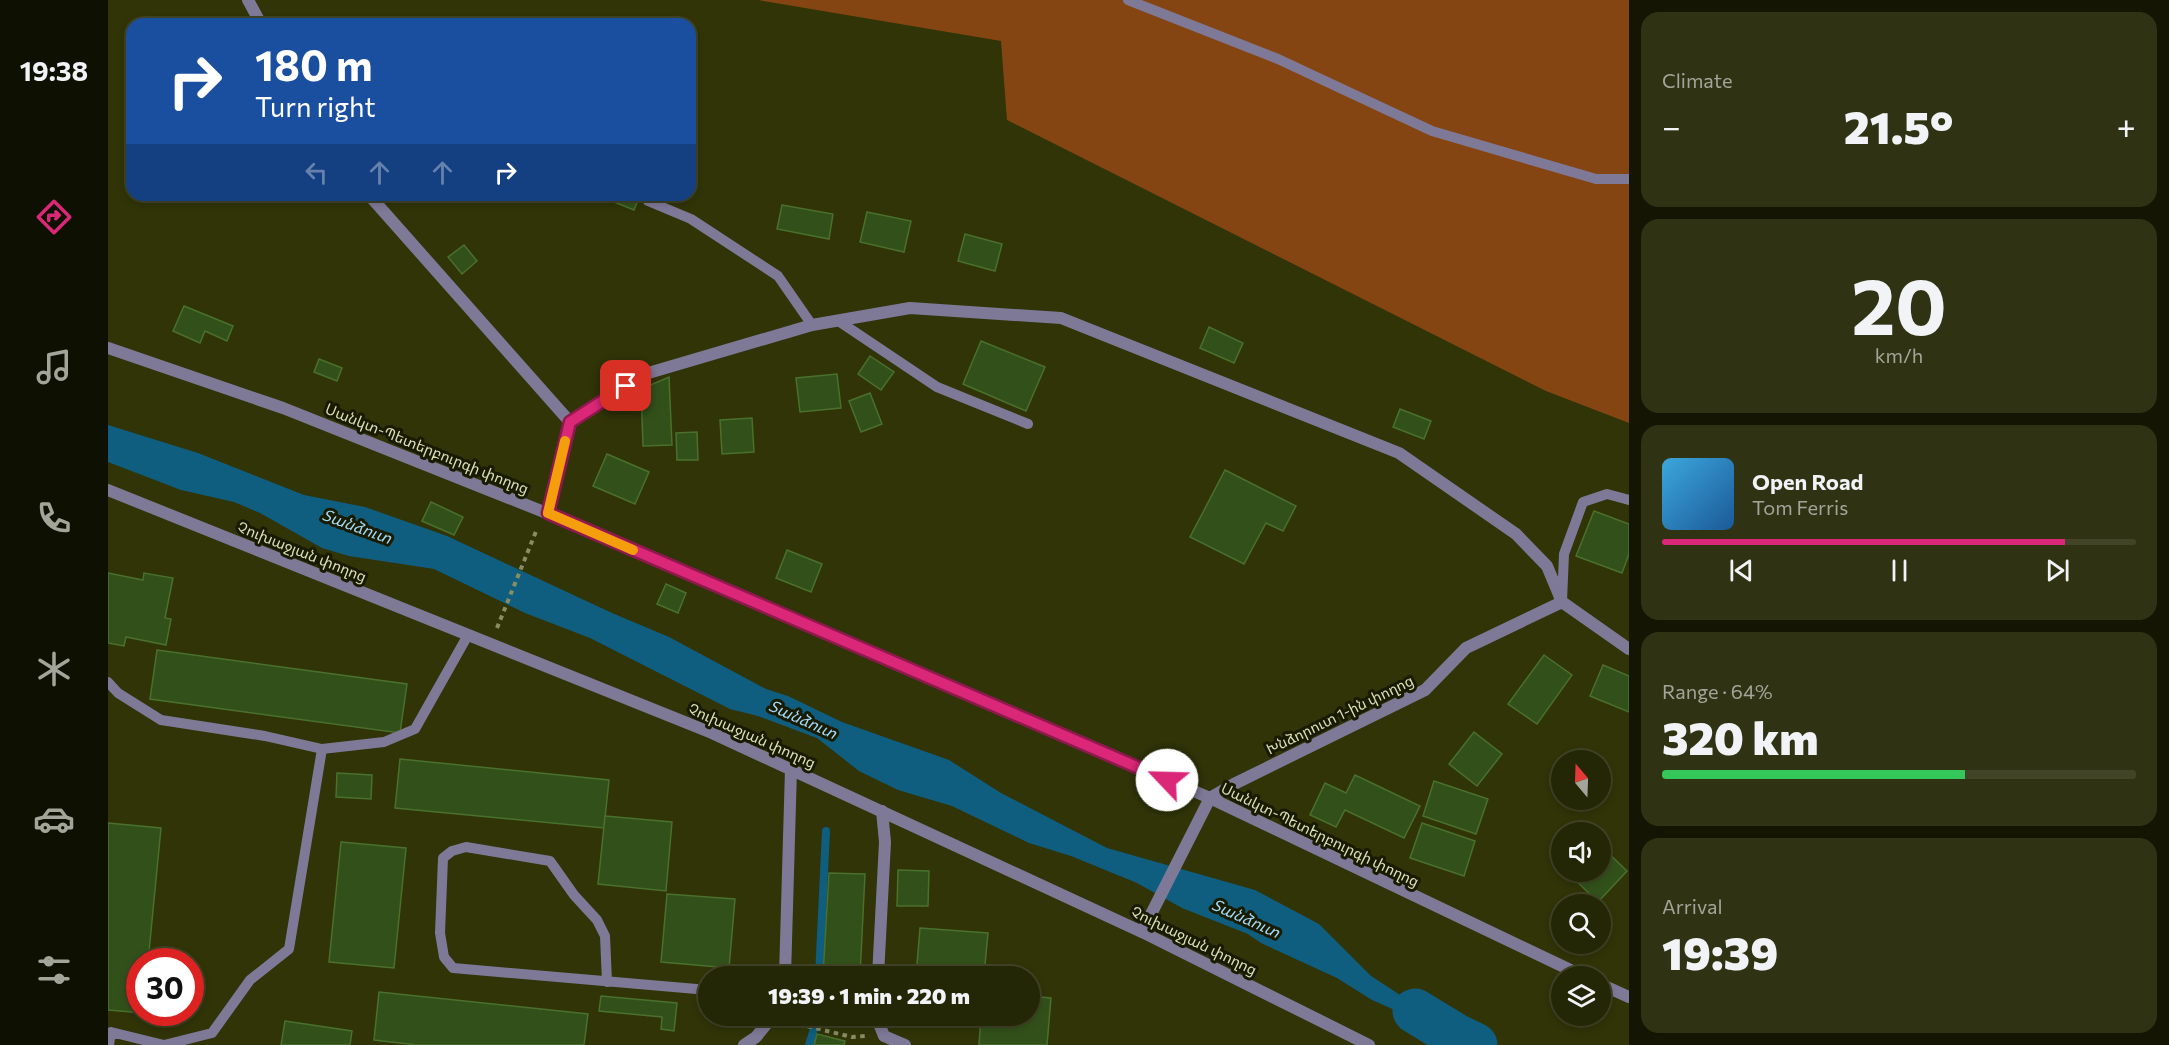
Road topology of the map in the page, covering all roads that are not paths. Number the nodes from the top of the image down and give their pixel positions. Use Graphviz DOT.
graph roads {
  1 [pos="248,0"];
  2 [pos="1128,0"];
  3 [pos="258,18"];
  4 [pos="1629,179"];
  5 [pos="374,201"];
  6 [pos="648,201"];
  7 [pos="837,320"];
  8 [pos="812,325"];
  9 [pos="108,348"];
  10 [pos="570,422"];
  11 [pos="1028,424"];
  12 [pos="108,490"];
  13 [pos="1629,500"];
  14 [pos="546,513"];
  15 [pos="1562,602"];
  16 [pos="468,635"];
  17 [pos="1629,649"];
  18 [pos="108,682"];
  19 [pos="322,749"];
  20 [pos="791,770"];
  21 [pos="1210,798"];
  22 [pos="882,812"];
  23 [pos="1142,932"];
  24 [pos="785,966"];
  25 [pos="879,966"];
  26 [pos="1562,966"];
  27 [pos="607,982"];
  28 [pos="698,989"];
  29 [pos="1611,989"];
  30 [pos="1629,997"];
  31 [pos="765,1026"];
  32 [pos="878,1026"];
  33 [pos="110,1031"];
  34 [pos="880,1041"];
  35 [pos="1356,1042"];
  36 [pos="109,1045"];
  37 [pos="744,1045"];
  38 [pos="905,1045"];
  39 [pos="1369,1045"];
  1 -- 3 [label="street"];
  2 -- 4 [label="lane"];
  5 -- 10 [label="street"];
  6 -- 8 [label="lane"];
  7 -- 8 [label="street"];
  7 -- 11 [label="lane"];
  7 -- 15 [label="street"];
  8 -- 10 [label="street"];
  9 -- 14 [label="street, Սանկտ-Պետերբուրգի փողոց"];
  10 -- 14 [label="street"];
  12 -- 16 [label="street, Չուխաջյան փողոց"];
  13 -- 15 [label="lane"];
  14 -- 21 [label="street, Սանկտ-Պետերբուրգի փողոց"];
  15 -- 17 [label="street"];
  15 -- 21 [label="street, Խնձորուտ 1-ին փողոց"];
  16 -- 19 [label="lane"];
  16 -- 20 [label="street, Չուխաջյան փողոց"];
  18 -- 19 [label="lane"];
  19 -- 33 [label="lane"];
  20 -- 22 [label="street, Չուխաջյան փողոց"];
  20 -- 24 [label="street"];
  21 -- 23 [label="street"];
  21 -- 26 [label="street, Սանկտ-Պետերբուրգի փողոց"];
  22 -- 23 [label="street, Չուխաջյան փողոց"];
  22 -- 25 [label="street"];
  23 -- 35 [label="street, Չուխաջյան փողոց"];
  27 -- 27 [label="lane"];
  27 -- 28 [label="lane"];
  29 -- 30 [label="street"];
  31 -- 37 [label="street"];
  32 -- 34 [label="street"];
  33 -- 36 [label="lane"];
  34 -- 38 [label="street"];
  35 -- 39 [label="street, Չուխաջյան փողոց"];
}
